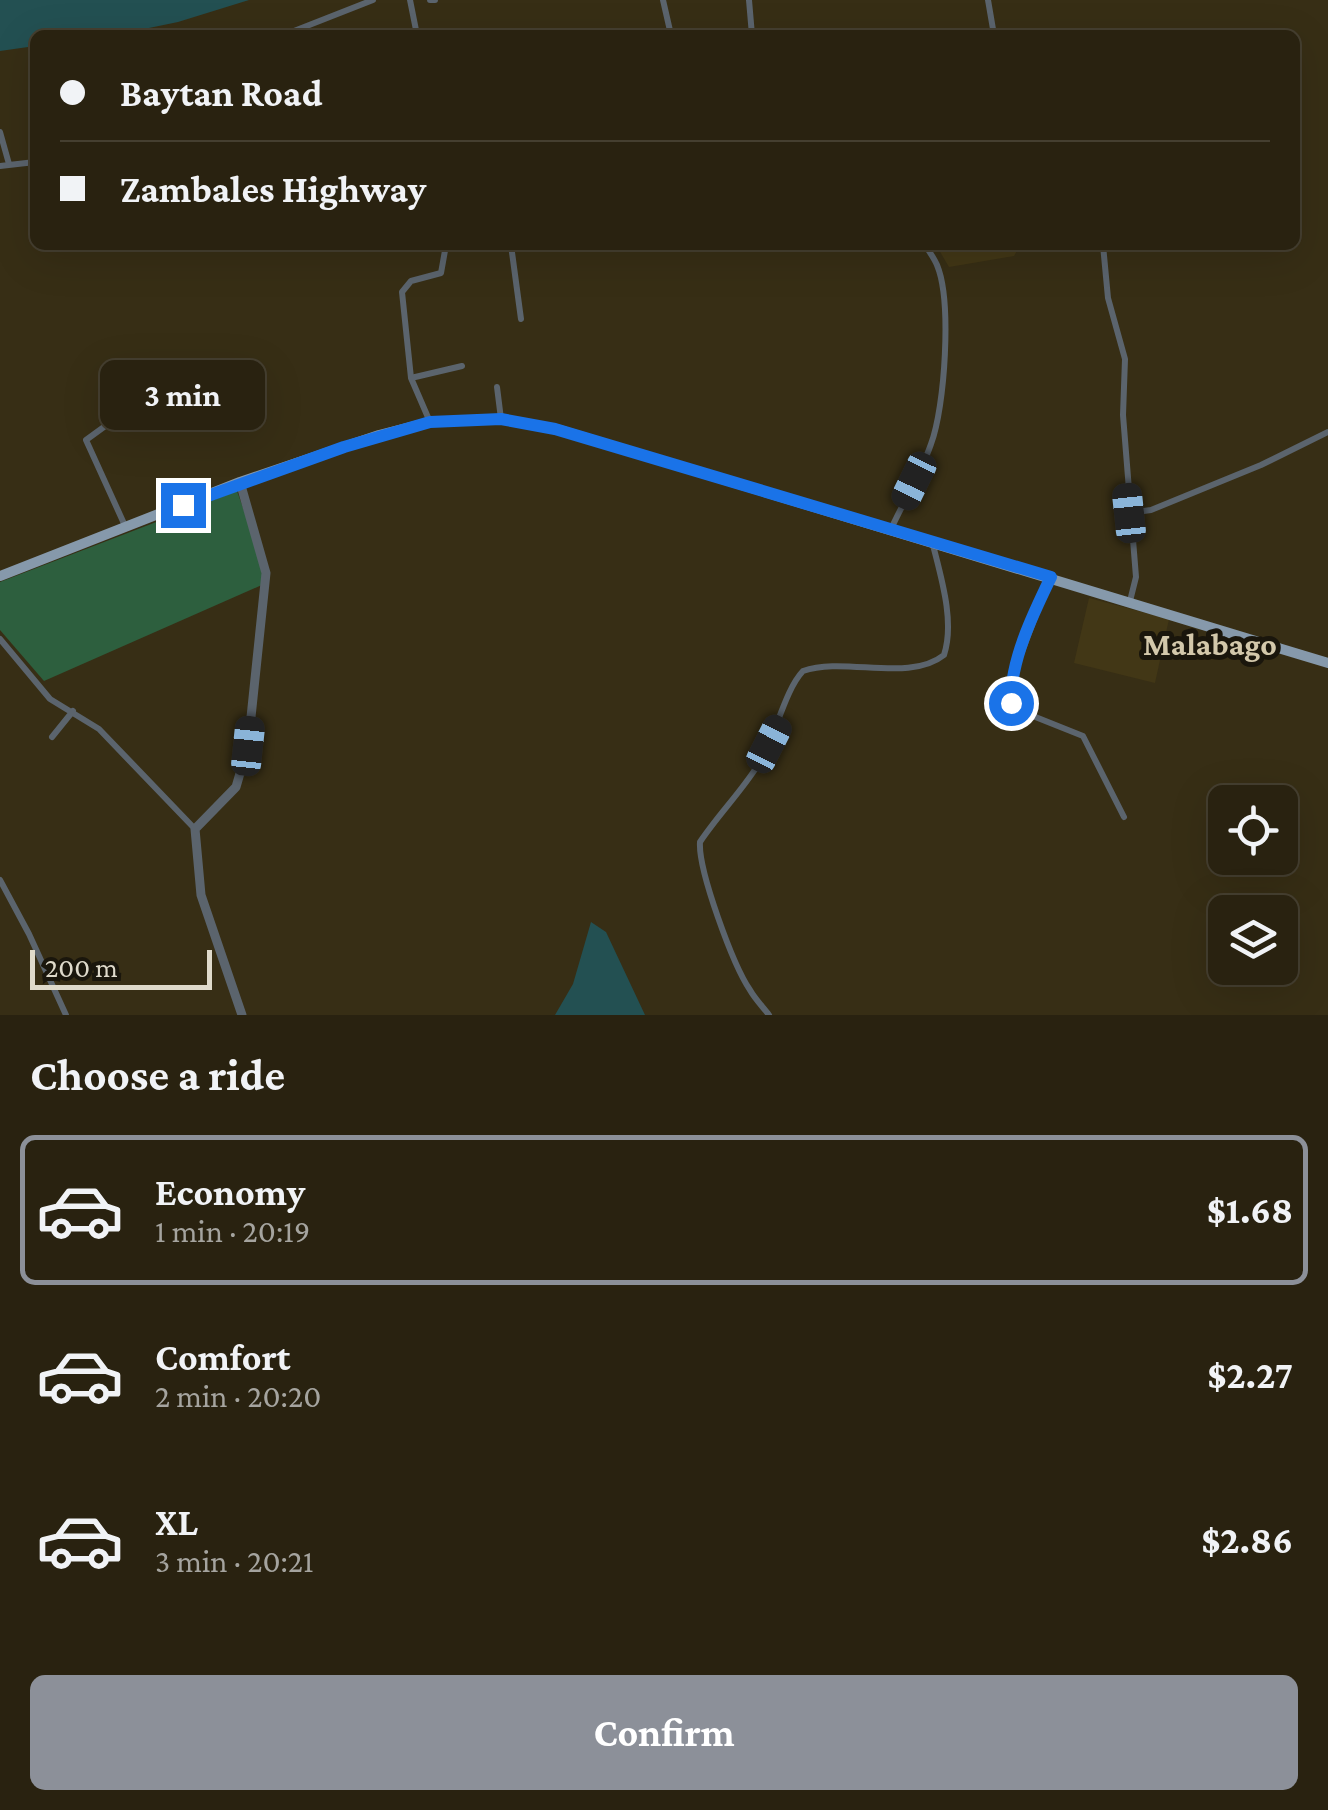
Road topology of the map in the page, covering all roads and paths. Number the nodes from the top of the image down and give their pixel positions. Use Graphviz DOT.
graph roads {
  1 [pos="373,0"];
  2 [pos="410,0"];
  3 [pos="663,0"];
  4 [pos="749,0"];
  5 [pos="988,0"];
  6 [pos="294,30"];
  7 [pos="416,30"];
  8 [pos="670,30"];
  9 [pos="752,30"];
  10 [pos="993,30"];
  11 [pos="0,132"];
  12 [pos="30,162"];
  13 [pos="4,165"];
  14 [pos="445,250"];
  15 [pos="513,250"];
  16 [pos="928,250"];
  17 [pos="1103,250"];
  18 [pos="521,319"];
  19 [pos="462,366"];
  20 [pos="411,378"];
  21 [pos="497,387"];
  22 [pos="119,416"];
  23 [pos="501,419"];
  24 [pos="430,422"];
  25 [pos="1328,432"];
  26 [pos="240,482"];
  27 [pos="1129,513"];
  28 [pos="126,528"];
  29 [pos="891,529"];
  30 [pos="932,544"];
  31 [pos="0,576"];
  32 [pos="1051,577"];
  33 [pos="1130,602"];
  34 [pos="0,638"];
  35 [pos="1328,663"];
  36 [pos="73,711"];
  37 [pos="52,737"];
  38 [pos="1124,817"];
  39 [pos="195,829"];
  40 [pos="0,880"];
  41 [pos="66,1015"];
  42 [pos="242,1015"];
  43 [pos="769,1015"];
  1 -- 6 [label="street"];
  2 -- 7 [label="street"];
  3 -- 8 [label="street"];
  4 -- 9 [label="street"];
  5 -- 10 [label="street"];
  11 -- 13 [label="street"];
  12 -- 13 [label="street"];
  14 -- 20 [label="street"];
  15 -- 18 [label="street"];
  16 -- 29 [label="street"];
  17 -- 27 [label="street"];
  19 -- 20 [label="street"];
  20 -- 24 [label="street"];
  21 -- 23 [label="street"];
  22 -- 28 [label="street"];
  23 -- 24 [label="main road"];
  23 -- 29 [label="main road"];
  24 -- 26 [label="main road"];
  25 -- 27 [label="street"];
  26 -- 28 [label="main road"];
  26 -- 39 [label="street"];
  27 -- 33 [label="street"];
  28 -- 31 [label="main road"];
  29 -- 30 [label="main road"];
  30 -- 32 [label="main road"];
  30 -- 43 [label="street"];
  32 -- 33 [label="main road"];
  32 -- 38 [label="street"];
  33 -- 35 [label="main road"];
  34 -- 36 [label="street"];
  36 -- 37 [label="street"];
  36 -- 39 [label="street"];
  39 -- 42 [label="street"];
  40 -- 41 [label="street"];
}
